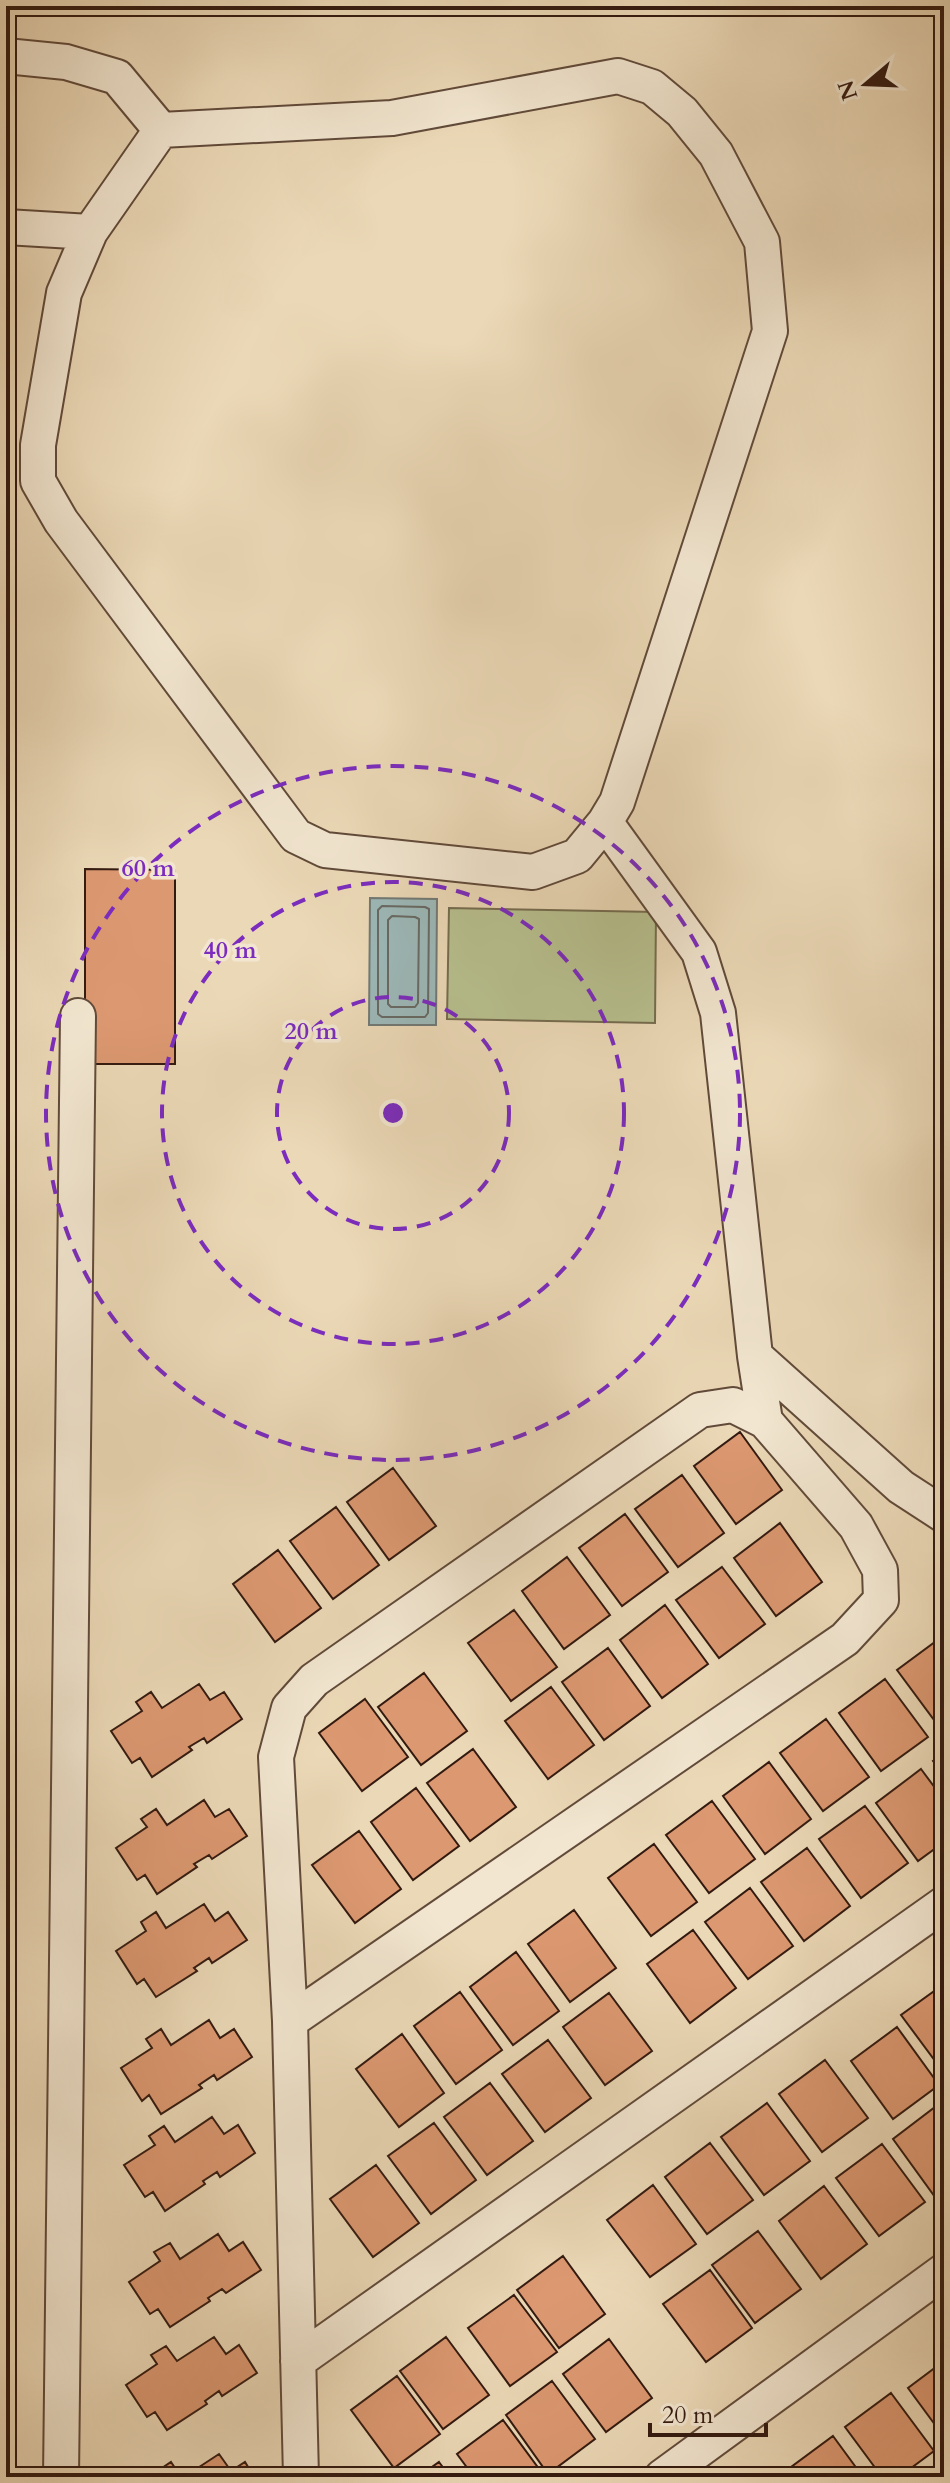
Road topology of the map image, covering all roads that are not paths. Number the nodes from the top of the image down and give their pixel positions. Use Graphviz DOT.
graph roads {
  1 [pos="6,56"];
  2 [pos="161,130"];
  3 [pos="6,227"];
  4 [pos="90,232"];
  5 [pos="605,822"];
  6 [pos="78,1016"];
  7 [pos="755,1356"];
  8 [pos="765,1421"];
  9 [pos="944,1515"];
  10 [pos="944,1904"];
  11 [pos="290,2021"];
  12 [pos="944,2271"];
  13 [pos="298,2361"];
  14 [pos="61,2477"];
  15 [pos="301,2477"];
  16 [pos="662,2477"];
  1 -- 2 [label="street"];
  2 -- 4 [label="street"];
  2 -- 5 [label="street"];
  3 -- 4 [label="street"];
  4 -- 5 [label="street"];
  5 -- 7 [label="street"];
  6 -- 14 [label="street"];
  7 -- 8 [label="street"];
  7 -- 9 [label="street"];
  8 -- 11 [label="street"];
  8 -- 11 [label="street"];
  10 -- 13 [label="street"];
  11 -- 13 [label="street"];
  12 -- 16 [label="street"];
  13 -- 15 [label="street"];
}
